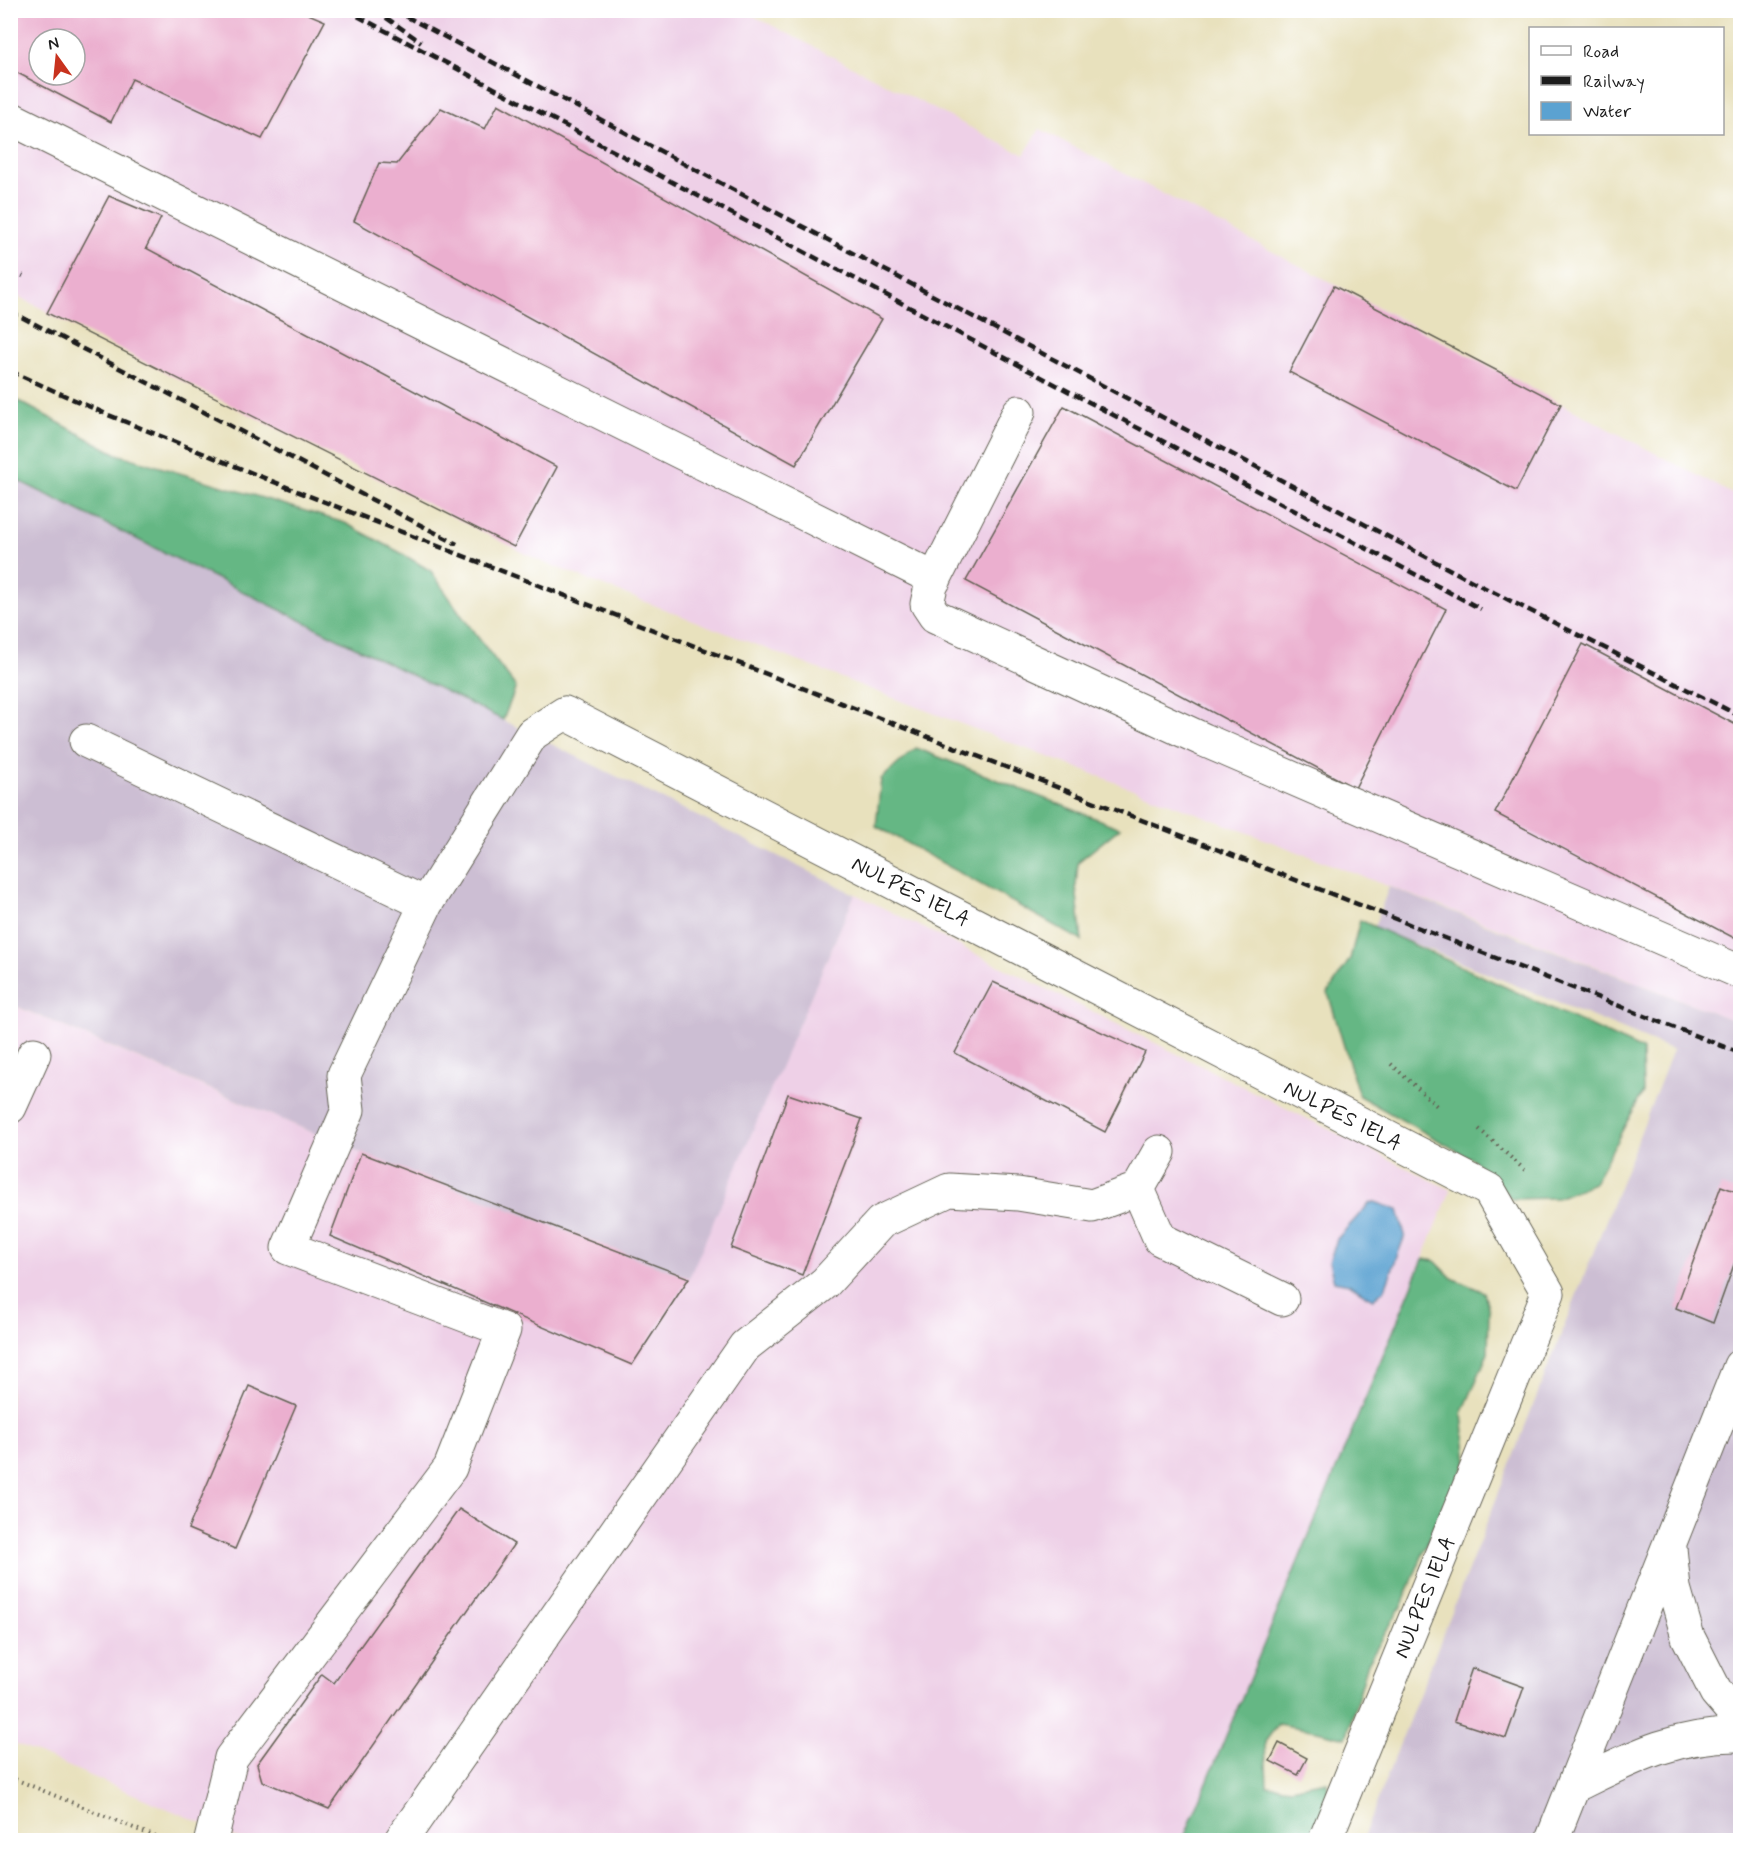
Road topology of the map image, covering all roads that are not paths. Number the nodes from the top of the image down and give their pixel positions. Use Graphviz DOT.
graph roads {
  1 [pos="10,118"];
  2 [pos="1019,412"];
  3 [pos="934,579"];
  4 [pos="86,741"];
  5 [pos="426,904"];
  6 [pos="1740,972"];
  7 [pos="34,1054"];
  8 [pos="10,1107"];
  9 [pos="1159,1152"];
  10 [pos="1138,1189"];
  11 [pos="1282,1299"];
  12 [pos="1740,1366"];
  13 [pos="1670,1543"];
  14 [pos="1740,1720"];
  15 [pos="1740,1735"];
  16 [pos="1574,1786"];
  17 [pos="406,1839"];
  18 [pos="211,1840"];
  19 [pos="1324,1840"];
  20 [pos="1552,1840"];
  1 -- 3 [label="street"];
  2 -- 3 [label="street"];
  3 -- 6 [label="street"];
  4 -- 5 [label="street"];
  5 -- 18 [label="street"];
  5 -- 19 [label="street, NULPES IELA"];
  7 -- 8 [label="street"];
  9 -- 10 [label="street"];
  10 -- 11 [label="street"];
  10 -- 17 [label="street"];
  12 -- 13 [label="street"];
  13 -- 14 [label="street"];
  13 -- 16 [label="street"];
  15 -- 16 [label="street"];
  16 -- 20 [label="street"];
}
